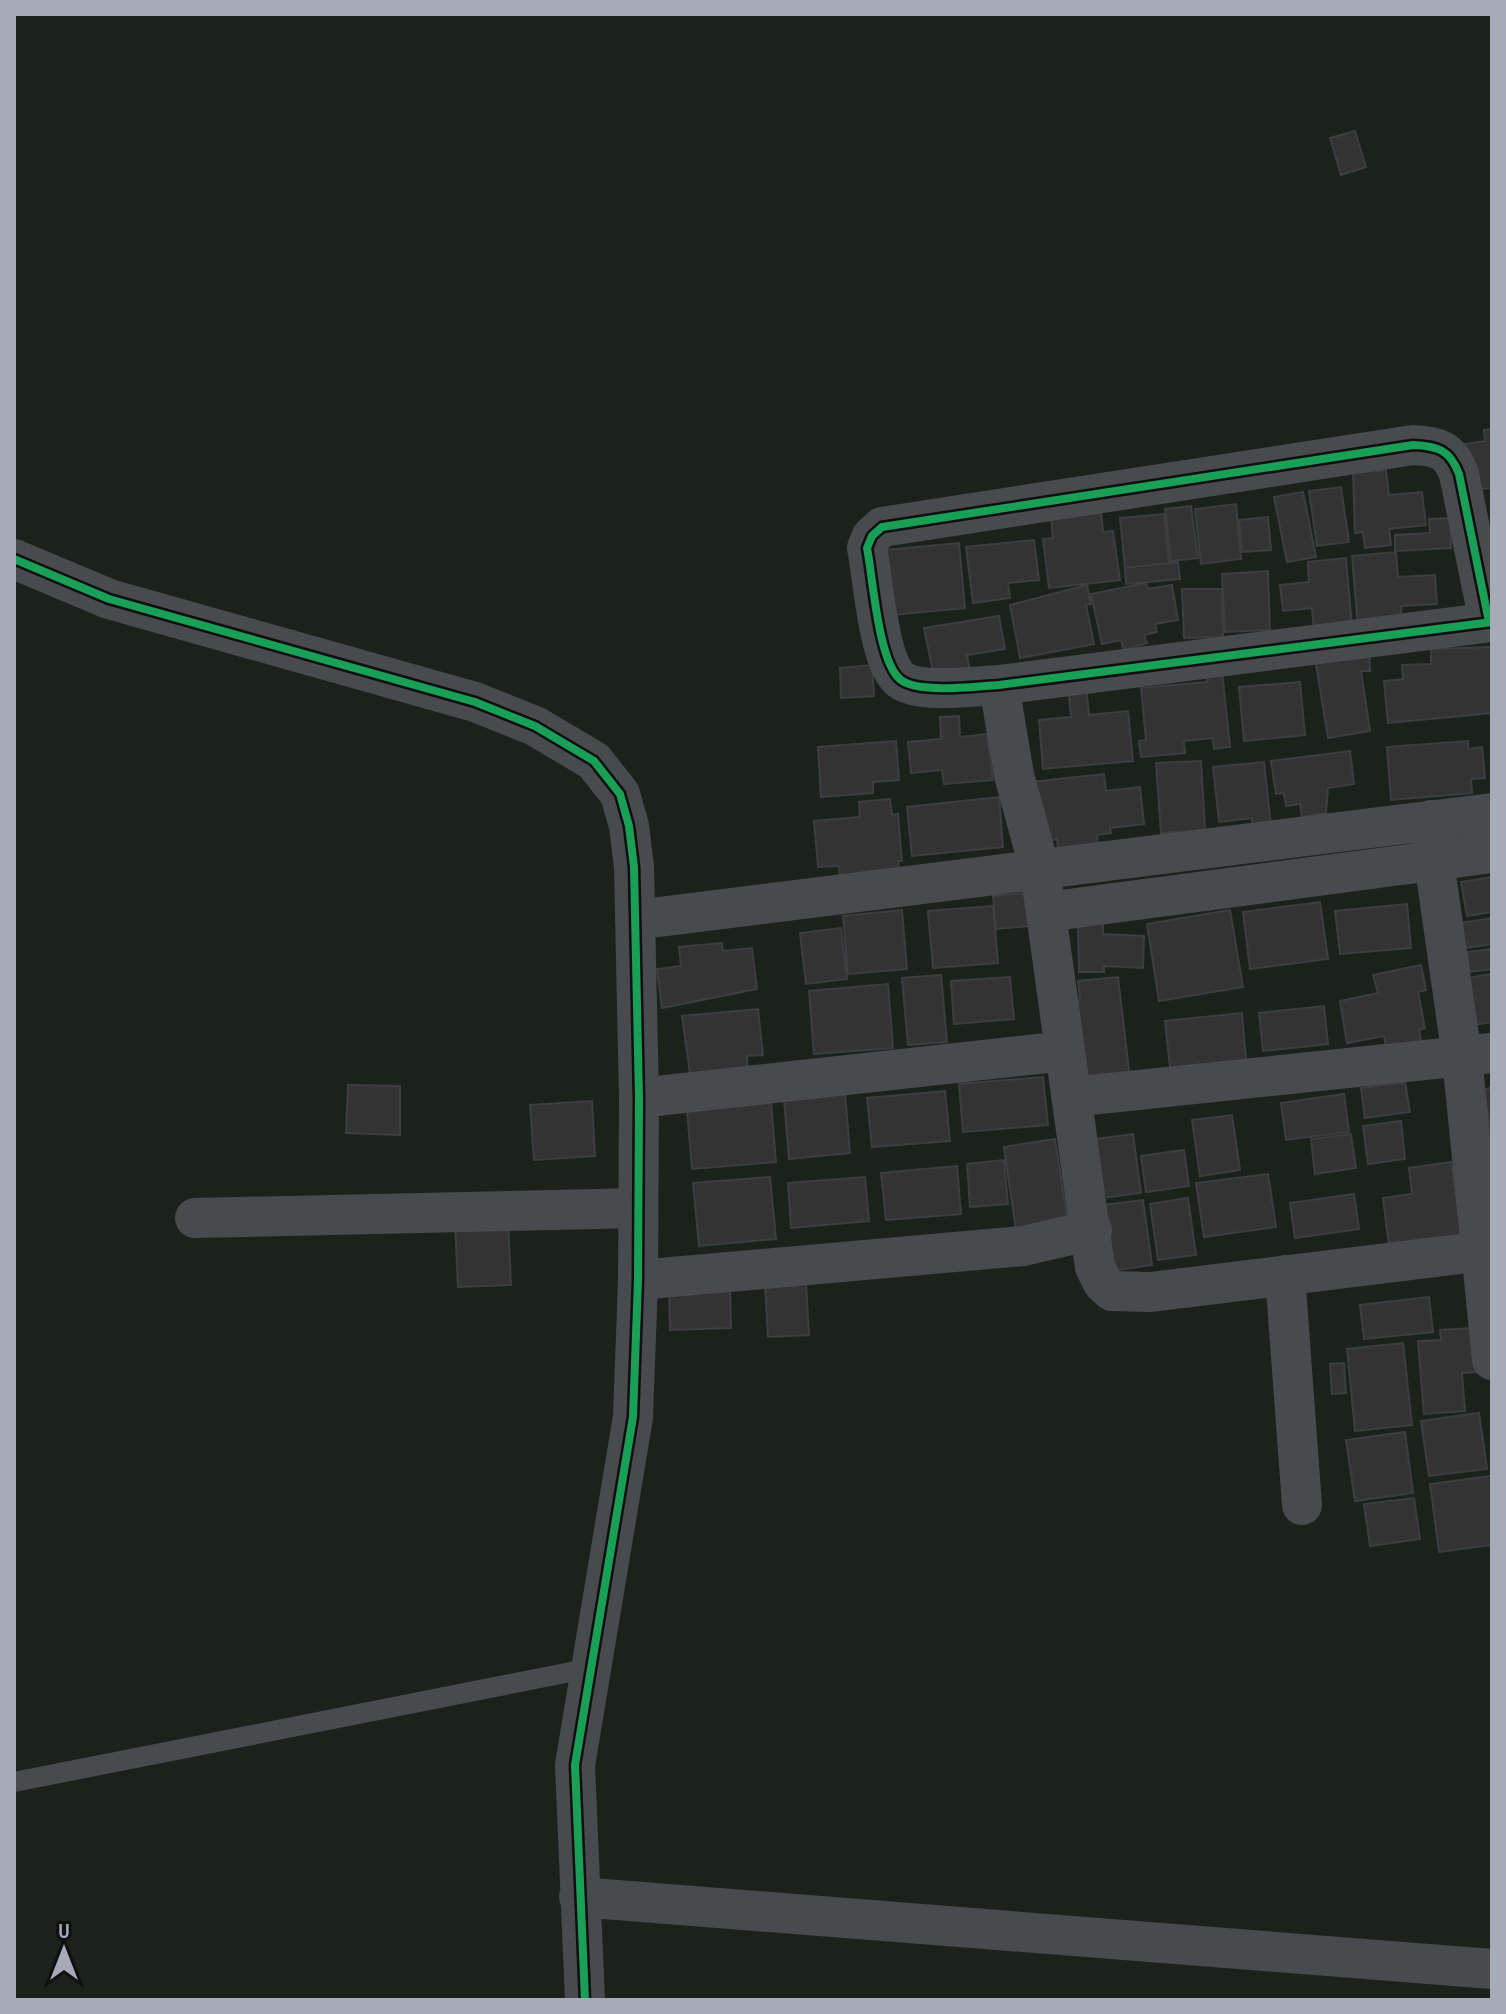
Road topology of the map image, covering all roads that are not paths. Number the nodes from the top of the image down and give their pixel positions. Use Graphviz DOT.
graph roads {
  1 [pos="14,559"];
  2 [pos="1490,622"];
  3 [pos="999,685"];
  4 [pos="1492,813"];
  5 [pos="1431,820"];
  6 [pos="1492,853"];
  7 [pos="1434,861"];
  8 [pos="1040,870"];
  9 [pos="1046,912"];
  10 [pos="635,920"];
  11 [pos="1065,1051"];
  12 [pos="1477,1055"];
  13 [pos="1071,1097"];
  14 [pos="639,1098"];
  15 [pos="638,1208"];
  16 [pos="195,1218"];
  17 [pos="1092,1230"];
  18 [pos="1486,1250"];
  19 [pos="1285,1275"];
  20 [pos="638,1280"];
  21 [pos="1492,1360"];
  22 [pos="1302,1505"];
  23 [pos="591,1668"];
  24 [pos="14,1782"];
  25 [pos="579,1897"];
  26 [pos="1492,1969"];
  27 [pos="585,2000"];
  1 -- 10 [label="street"];
  2 -- 3 [label="street"];
  2 -- 3 [label="street"];
  3 -- 8 [label="street"];
  4 -- 5 [label="street"];
  5 -- 7 [label="street"];
  5 -- 8 [label="street"];
  6 -- 7 [label="street"];
  7 -- 9 [label="street"];
  7 -- 12 [label="street"];
  8 -- 9 [label="street"];
  8 -- 10 [label="street"];
  9 -- 11 [label="street"];
  10 -- 14 [label="street"];
  11 -- 13 [label="street"];
  11 -- 14 [label="street"];
  12 -- 13 [label="street"];
  12 -- 18 [label="street"];
  13 -- 17 [label="street"];
  14 -- 15 [label="street"];
  15 -- 16 [label="street"];
  15 -- 20 [label="street"];
  17 -- 19 [label="street"];
  17 -- 20 [label="street"];
  18 -- 19 [label="street"];
  18 -- 21 [label="street"];
  19 -- 22 [label="street"];
  20 -- 23 [label="street"];
  23 -- 24 [label="lane"];
  23 -- 25 [label="street"];
  25 -- 26 [label="street"];
  25 -- 27 [label="street"];
}
